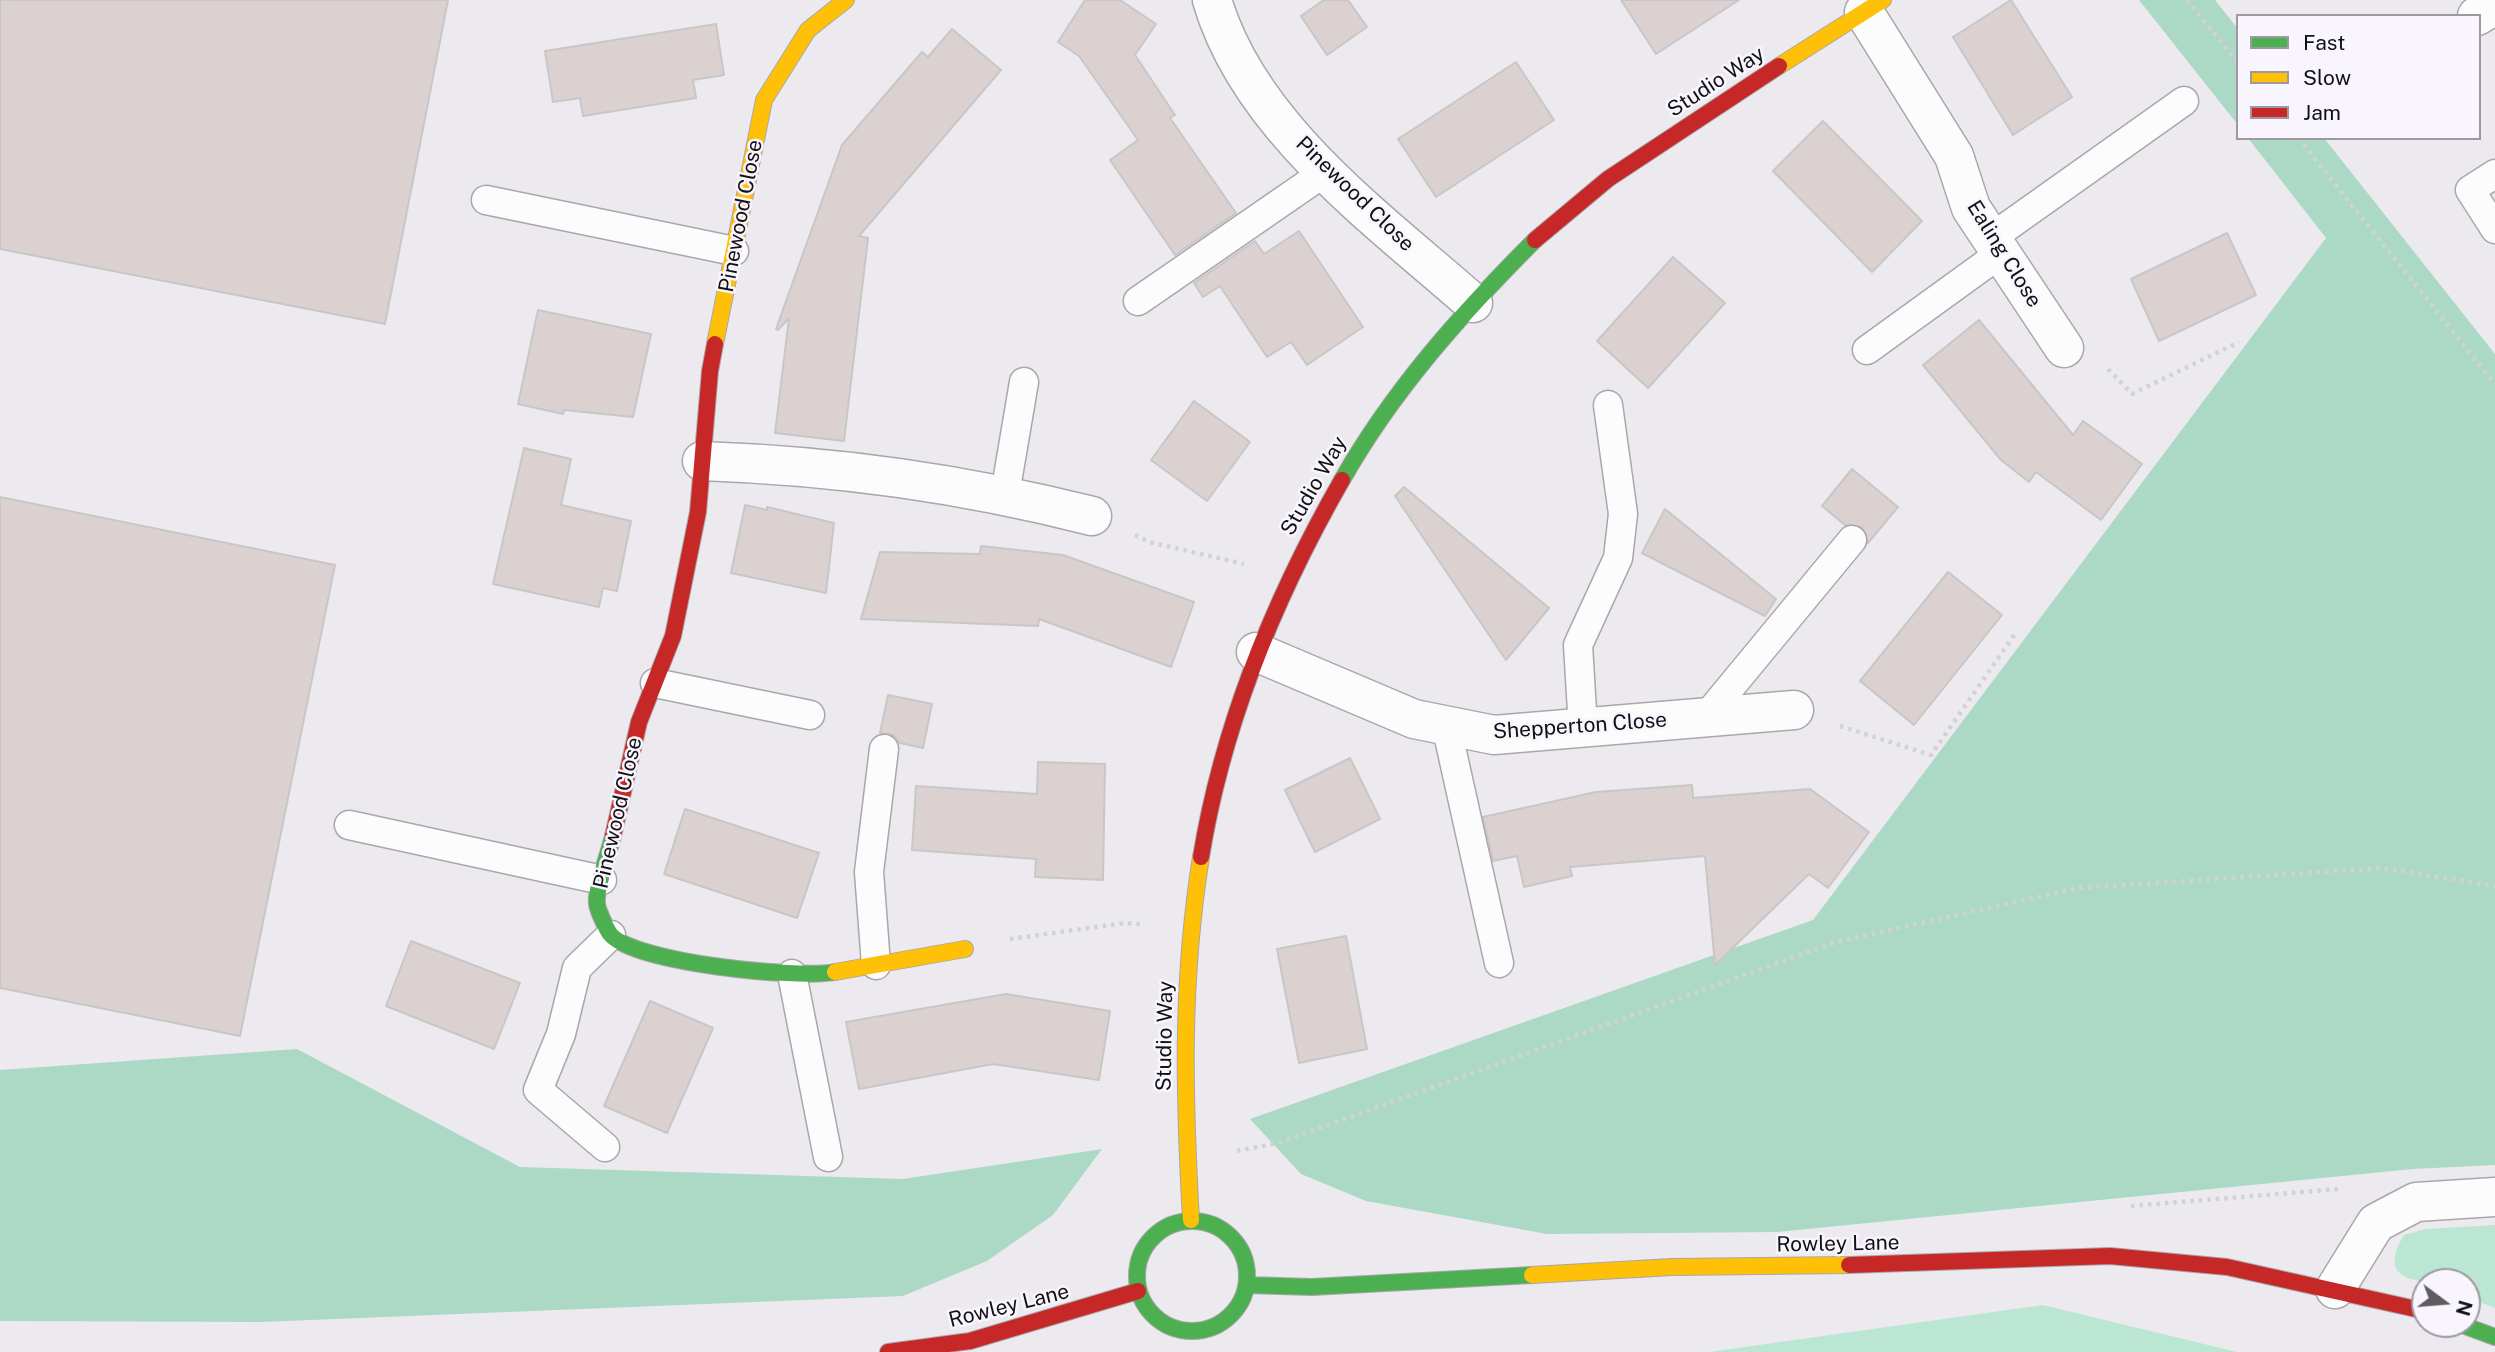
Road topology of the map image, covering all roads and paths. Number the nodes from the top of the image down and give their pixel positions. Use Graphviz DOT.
graph roads {
  1 [pos="846,0"];
  2 [pos="1212,0"];
  3 [pos="2187,0"];
  4 [pos="1873,6"];
  5 [pos="2236,61"];
  6 [pos="2184,101"];
  7 [pos="2300,140"];
  8 [pos="1325,172"];
  9 [pos="2495,174"];
  10 [pos="486,200"];
  11 [pos="2495,229"];
  12 [pos="1996,245"];
  13 [pos="734,251"];
  14 [pos="1138,301"];
  15 [pos="1473,303"];
  16 [pos="2239,342"];
  17 [pos="2064,348"];
  18 [pos="1867,350"];
  19 [pos="1024,382"];
  20 [pos="2495,384"];
  21 [pos="1608,405"];
  22 [pos="702,461"];
  23 [pos="1005,494"];
  24 [pos="1092,516"];
  25 [pos="1852,540"];
  26 [pos="1286,581"];
  27 [pos="2017,631"];
  28 [pos="1256,652"];
  29 [pos="655,683"];
  30 [pos="1794,710"];
  31 [pos="810,715"];
  32 [pos="1706,718"];
  33 [pos="1446,725"];
  34 [pos="1583,727"];
  35 [pos="884,749"];
  36 [pos="349,825"];
  37 [pos="602,880"];
  38 [pos="2495,886"];
  39 [pos="1190,929"];
  40 [pos="611,935"];
  41 [pos="965,949"];
  42 [pos="1499,963"];
  43 [pos="876,965"];
  44 [pos="792,974"];
  45 [pos="605,1147"];
  46 [pos="828,1157"];
  47 [pos="1188,1161"];
  48 [pos="2343,1189"];
  49 [pos="2495,1197"];
  50 [pos="2122,1206"];
  51 [pos="1191,1220"];
  52 [pos="1247,1285"];
  53 [pos="2335,1289"];
  54 [pos="1138,1291"];
  55 [pos="2411,1308"];
  56 [pos="888,1352"];
  1 -- 13 [label="street, Pinewood Close"];
  2 -- 8 [label="street, Pinewood Close"];
  3 -- 5 [label="path"];
  4 -- 12 [label="street, Ealing Close"];
  4 -- 15 [label="street, Studio Way"];
  6 -- 12 [label="lane"];
  7 -- 20 [label="path"];
  8 -- 14 [label="lane"];
  8 -- 15 [label="street, Pinewood Close"];
  9 -- 11 [label="lane"];
  10 -- 13 [label="lane"];
  12 -- 17 [label="street, Ealing Close"];
  12 -- 18 [label="lane"];
  13 -- 22 [label="street, Pinewood Close"];
  15 -- 26 [label="street, Studio Way"];
  16 -- 17 [label="path"];
  19 -- 23 [label="lane"];
  21 -- 34 [label="lane"];
  22 -- 23 [label="street"];
  22 -- 29 [label="street, Pinewood Close"];
  23 -- 24 [label="street"];
  24 -- 26 [label="path"];
  25 -- 32 [label="lane"];
  26 -- 28 [label="street, Studio Way"];
  27 -- 30 [label="path"];
  28 -- 33 [label="street, Shepperton Close"];
  28 -- 39 [label="street, Studio Way"];
  29 -- 31 [label="lane"];
  29 -- 37 [label="street, Pinewood Close"];
  30 -- 32 [label="street, Shepperton Close"];
  32 -- 34 [label="street, Shepperton Close"];
  33 -- 34 [label="street, Shepperton Close"];
  33 -- 42 [label="lane"];
  35 -- 43 [label="lane"];
  36 -- 37 [label="lane"];
  37 -- 40 [label="street, Pinewood Close"];
  38 -- 47 [label="path"];
  39 -- 41 [label="path"];
  39 -- 47 [label="street, Studio Way"];
  40 -- 44 [label="street"];
  40 -- 45 [label="lane"];
  41 -- 43 [label="street"];
  43 -- 44 [label="street"];
  44 -- 46 [label="lane"];
  47 -- 51 [label="street, Studio Way"];
  48 -- 50 [label="path"];
  49 -- 53 [label="street"];
  51 -- 52 [label="street"];
  51 -- 54 [label="street"];
  52 -- 53 [label="street, Rowley Lane"];
  52 -- 54 [label="street"];
  53 -- 55 [label="street, Rowley Lane"];
  54 -- 56 [label="street, Rowley Lane"];
}
